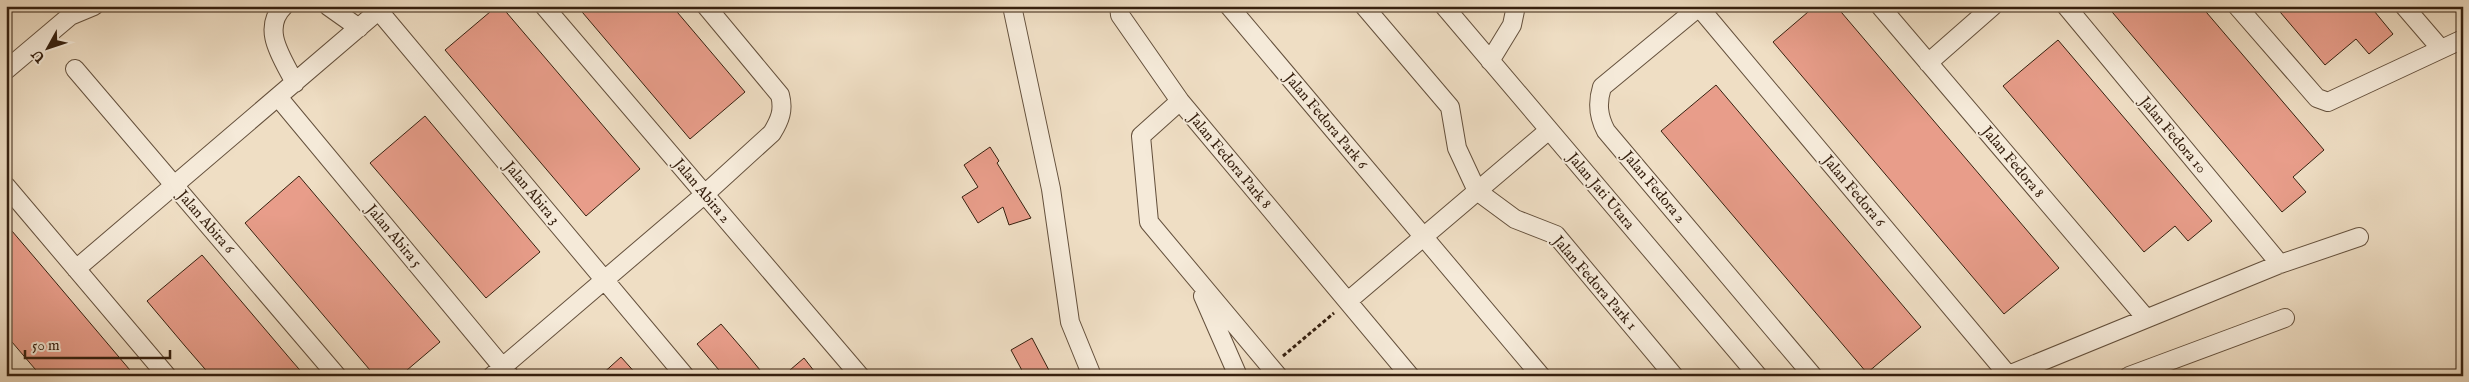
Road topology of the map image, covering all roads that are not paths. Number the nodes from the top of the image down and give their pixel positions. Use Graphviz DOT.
graph roads {
  1 [pos="94,6"];
  2 [pos="284,6"];
  3 [pos="328,6"];
  4 [pos="544,6"];
  5 [pos="706,6"];
  6 [pos="1012,6"];
  7 [pos="1229,6"];
  8 [pos="1364,6"];
  9 [pos="1444,6"];
  10 [pos="1516,6"];
  11 [pos="1700,6"];
  12 [pos="1880,6"];
  13 [pos="1993,6"];
  14 [pos="2066,6"];
  15 [pos="2238,6"];
  16 [pos="2404,6"];
  17 [pos="382,9"];
  18 [pos="1119,11"];
  19 [pos="359,28"];
  20 [pos="2463,39"];
  21 [pos="2441,50"];
  22 [pos="1490,61"];
  23 [pos="1928,63"];
  24 [pos="74,69"];
  25 [pos="6,70"];
  26 [pos="295,83"];
  27 [pos="278,97"];
  28 [pos="1180,101"];
  29 [pos="1549,130"];
  30 [pos="6,186"];
  31 [pos="174,186"];
  32 [pos="1477,191"];
  33 [pos="705,194"];
  34 [pos="1424,237"];
  35 [pos="2358,237"];
  36 [pos="2280,264"];
  37 [pos="76,269"];
  38 [pos="1194,276"];
  39 [pos="604,280"];
  40 [pos="1348,301"];
  41 [pos="2146,317"];
  42 [pos="2284,318"];
  43 [pos="1274,371"];
  44 [pos="501,373"];
  45 [pos="2007,375"];
  46 [pos="166,376"];
  47 [pos="337,376"];
  48 [pos="685,376"];
  49 [pos="860,376"];
  50 [pos="1092,376"];
  51 [pos="1238,376"];
  52 [pos="1410,376"];
  53 [pos="1541,376"];
  54 [pos="1674,376"];
  55 [pos="1758,376"];
  56 [pos="1813,376"];
  57 [pos="2129,376"];
  1 -- 25 [label="street"];
  2 -- 26 [label="street"];
  3 -- 19 [label="street"];
  4 -- 33 [label="street, Jalan Abira 2"];
  5 -- 33 [label="street"];
  6 -- 50 [label="street"];
  7 -- 34 [label="street, Jalan Fedora Park 6"];
  8 -- 32 [label="street"];
  9 -- 22 [label="street, Jalan Jati Utara"];
  10 -- 22 [label="street"];
  11 -- 45 [label="street, Jalan Fedora 6"];
  11 -- 56 [label="street, Jalan Fedora 2"];
  12 -- 23 [label="street, Jalan Fedora 8"];
  13 -- 23 [label="street"];
  14 -- 36 [label="street, Jalan Fedora 10"];
  15 -- 21 [label="street"];
  16 -- 21 [label="street"];
  17 -- 19 [label="street"];
  17 -- 39 [label="street, Jalan Abira 3"];
  18 -- 28 [label="street, Jalan Fedora Park 8"];
  19 -- 26 [label="street"];
  20 -- 21 [label="street"];
  22 -- 29 [label="street, Jalan Jati Utara"];
  23 -- 41 [label="street, Jalan Fedora 8"];
  24 -- 31 [label="street, Jalan Abira 6"];
  26 -- 27 [label="street"];
  27 -- 31 [label="street"];
  27 -- 44 [label="street, Jalan Abira 5"];
  28 -- 38 [label="street"];
  28 -- 40 [label="street, Jalan Fedora Park 8"];
  29 -- 32 [label="street"];
  29 -- 55 [label="street, Jalan Jati Utara"];
  30 -- 37 [label="street"];
  31 -- 37 [label="street"];
  31 -- 47 [label="street, Jalan Abira 6"];
  32 -- 34 [label="street"];
  32 -- 54 [label="street, Jalan Fedora Park 1"];
  33 -- 39 [label="street"];
  33 -- 49 [label="street, Jalan Abira 2"];
  34 -- 40 [label="street"];
  34 -- 53 [label="street, Jalan Fedora Park 6"];
  35 -- 36 [label="street"];
  36 -- 41 [label="street"];
  37 -- 46 [label="street"];
  38 -- 43 [label="street"];
  38 -- 51 [label="street"];
  39 -- 44 [label="street"];
  39 -- 48 [label="street, Jalan Abira 3"];
  40 -- 52 [label="street, Jalan Fedora Park 8"];
  41 -- 45 [label="street"];
  42 -- 57 [label="street"];
}
